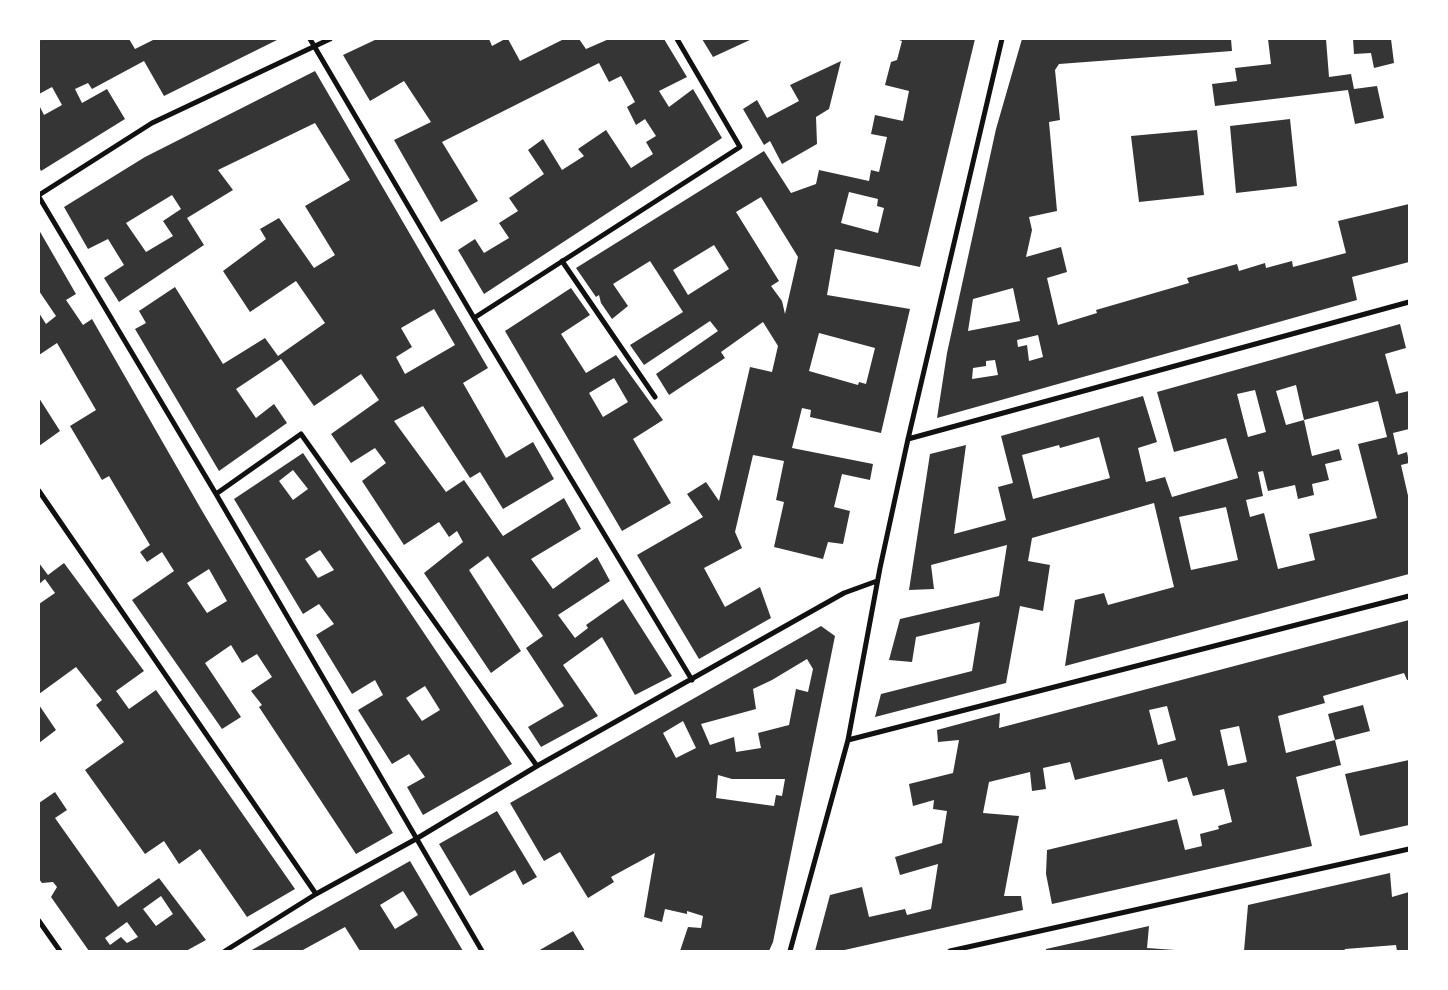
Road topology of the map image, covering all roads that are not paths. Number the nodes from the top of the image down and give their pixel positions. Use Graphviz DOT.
graph roads {
  1 [pos="310,39"];
  2 [pos="330,39"];
  3 [pos="677,39"];
  4 [pos="1002,39"];
  5 [pos="314,46"];
  6 [pos="39,196"];
  7 [pos="562,261"];
  8 [pos="1409,302"];
  9 [pos="474,318"];
  10 [pos="655,397"];
  11 [pos="908,439"];
  12 [pos="39,491"];
  13 [pos="216,494"];
  14 [pos="877,581"];
  15 [pos="1409,596"];
  16 [pos="692,680"];
  17 [pos="848,740"];
  18 [pos="537,766"];
  19 [pos="416,839"];
  20 [pos="1409,849"];
  21 [pos="316,894"];
  22 [pos="39,921"];
  23 [pos="60,951"];
  24 [pos="225,951"];
  25 [pos="482,951"];
  26 [pos="790,951"];
  27 [pos="950,951"];
  1 -- 5 [label="street"];
  2 -- 5 [label="street"];
  3 -- 7 [label="street"];
  4 -- 11 [label="street"];
  5 -- 6 [label="street"];
  5 -- 9 [label="street"];
  6 -- 13 [label="street"];
  7 -- 9 [label="street"];
  7 -- 10 [label="street"];
  8 -- 11 [label="street"];
  9 -- 16 [label="street"];
  11 -- 14 [label="street"];
  12 -- 21 [label="street"];
  13 -- 18 [label="street"];
  13 -- 19 [label="street"];
  14 -- 16 [label="street"];
  14 -- 17 [label="street"];
  15 -- 17 [label="street"];
  16 -- 18 [label="street"];
  17 -- 26 [label="street"];
  18 -- 19 [label="street"];
  19 -- 21 [label="street"];
  19 -- 25 [label="street"];
  20 -- 27 [label="street"];
  21 -- 24 [label="street"];
  22 -- 23 [label="street"];
}
